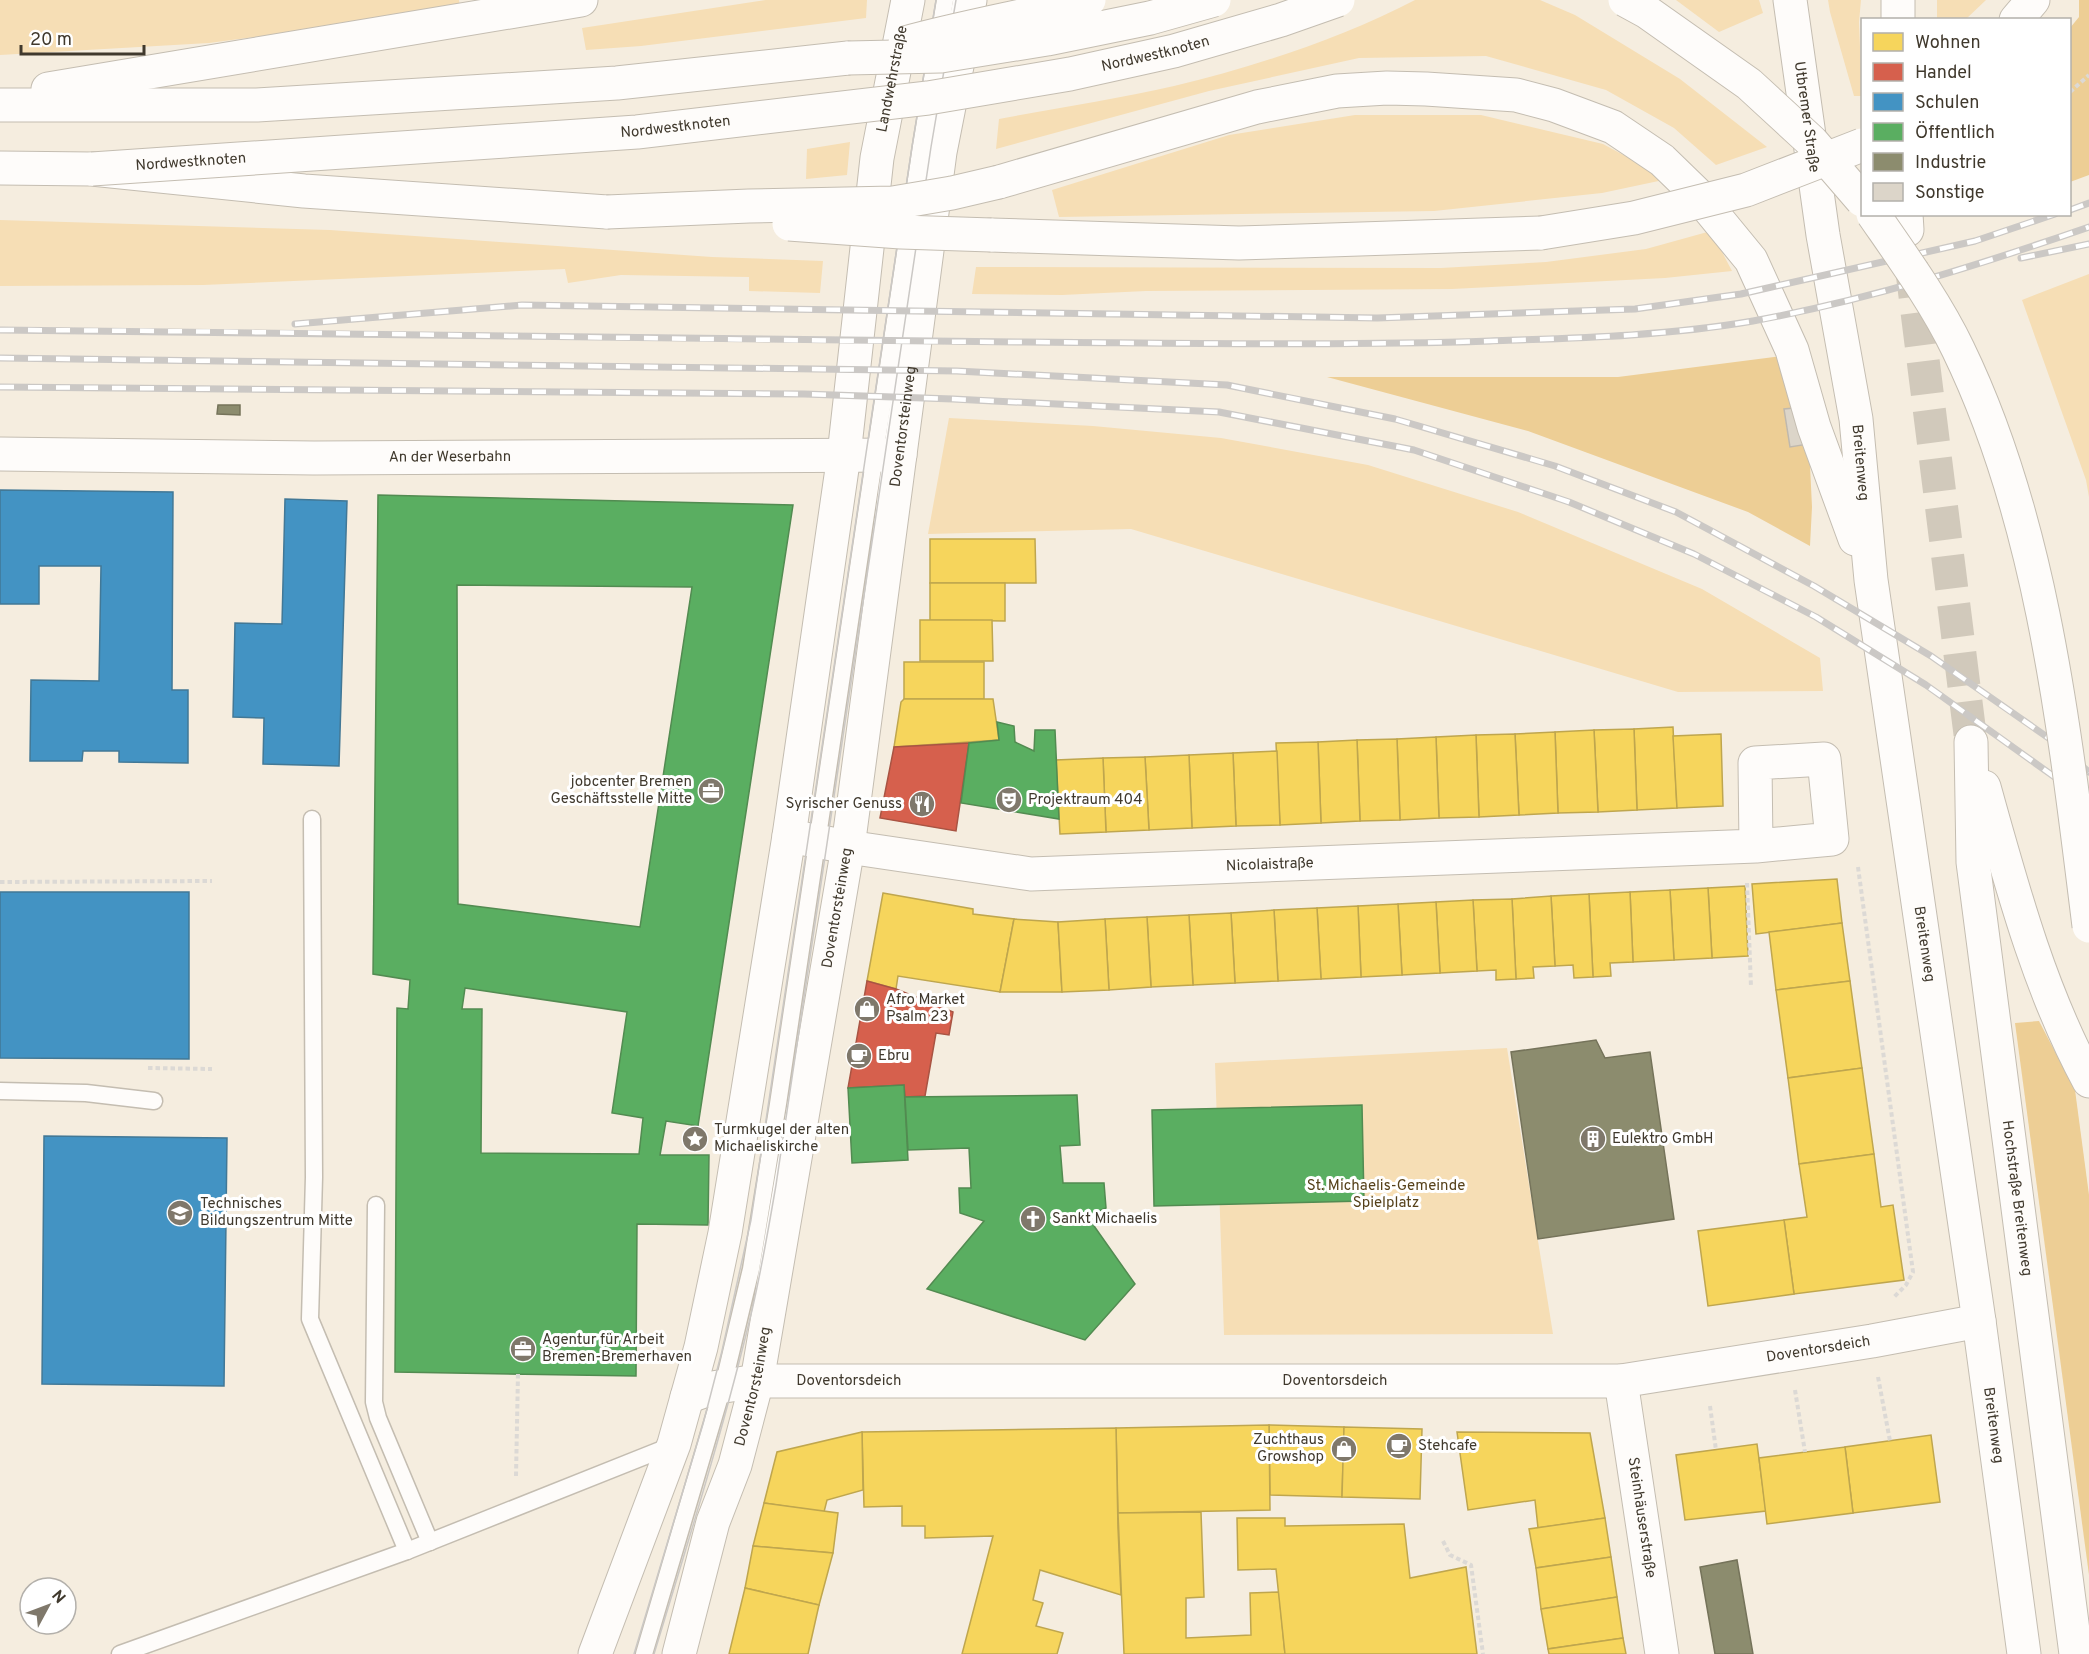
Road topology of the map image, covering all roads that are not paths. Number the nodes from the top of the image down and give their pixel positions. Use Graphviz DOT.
graph roads {
  1 [pos="581,0"];
  2 [pos="908,0"];
  3 [pos="945,0"];
  4 [pos="970,0"];
  5 [pos="1089,0"];
  6 [pos="1214,0"];
  7 [pos="1338,0"];
  8 [pos="1625,0"];
  9 [pos="1790,0"];
  10 [pos="1898,0"];
  11 [pos="1898,18"];
  12 [pos="848,58"];
  13 [pos="0,97"];
  14 [pos="0,105"];
  15 [pos="1861,146"];
  16 [pos="877,158"];
  17 [pos="0,168"];
  18 [pos="92,169"];
  19 [pos="1861,198"];
  20 [pos="607,212"];
  21 [pos="1874,216"];
  22 [pos="1823,235"];
  23 [pos="0,454"];
  24 [pos="873,455"];
  25 [pos="1871,580"];
  26 [pos="312,819"];
  27 [pos="818,842"];
  28 [pos="1751,846"];
  29 [pos="2089,926"];
  30 [pos="2089,1081"];
  31 [pos="0,1091"];
  32 [pos="154,1101"];
  33 [pos="376,1205"];
  34 [pos="1978,1321"];
  35 [pos="757,1381"];
  36 [pos="1621,1381"];
  37 [pos="723,1386"];
  38 [pos="687,1397"];
  39 [pos="674,1444"];
  40 [pos="430,1542"];
  41 [pos="407,1551"];
  42 [pos="120,1654"];
  43 [pos="595,1654"];
  44 [pos="644,1654"];
  45 [pos="679,1654"];
  46 [pos="1662,1654"];
  47 [pos="2024,1654"];
  48 [pos="2076,1654"];
  1 -- 13 [label="main road"];
  2 -- 16 [label="main road, Landwehrstraße"];
  3 -- 24 [label="lane"];
  4 -- 24 [label="main road, Doventorsteinweg"];
  5 -- 12 [label="main road, bridge"];
  6 -- 12 [label="main road, bridge"];
  7 -- 18 [label="main road, Nordwestknoten, bridge"];
  8 -- 19 [label="main road, bridge"];
  9 -- 22 [label="main road, Utbremer Straße"];
  10 -- 11 [label="main road"];
  12 -- 14 [label="main road"];
  15 -- 20 [label="main road, bridge"];
  16 -- 24 [label="main road, Doventorsteinweg"];
  17 -- 18 [label="main road, Nordwestknoten"];
  18 -- 20 [label="main road, bridge"];
  20 -- 25 [label="main road, bridge"];
  21 -- 29 [label="main road, bridge"];
  22 -- 25 [label="main road, Breitenweg"];
  23 -- 24 [label="main road, An der Weserbahn"];
  24 -- 27 [label="main road, Doventorsteinweg"];
  24 -- 27 [label="main road, Doventorsteinweg"];
  25 -- 34 [label="main road, Breitenweg"];
  26 -- 41 [label="lane"];
  27 -- 28 [label="main road, Nicolaistraße"];
  27 -- 35 [label="main road, Doventorsteinweg"];
  27 -- 37 [label="lane"];
  27 -- 38 [label="main road, Doventorsteinweg"];
  30 -- 48 [label="main road, Hochstraße Breitenweg"];
  31 -- 32 [label="lane"];
  33 -- 40 [label="lane"];
  34 -- 36 [label="main road, Doventorsdeich"];
  34 -- 47 [label="main road, Breitenweg"];
  35 -- 36 [label="main road, Doventorsdeich"];
  35 -- 37 [label="main road, Doventorsdeich"];
  35 -- 45 [label="main road, Doventorsteinweg"];
  36 -- 46 [label="main road, Steinhäuserstraße"];
  37 -- 38 [label="main road, Doventorsdeich"];
  37 -- 44 [label="lane"];
  38 -- 39 [label="main road, Doventorsteinweg"];
  39 -- 40 [label="lane"];
  39 -- 43 [label="main road, Doventorsteinweg"];
  40 -- 41 [label="lane"];
  41 -- 42 [label="lane"];
}
